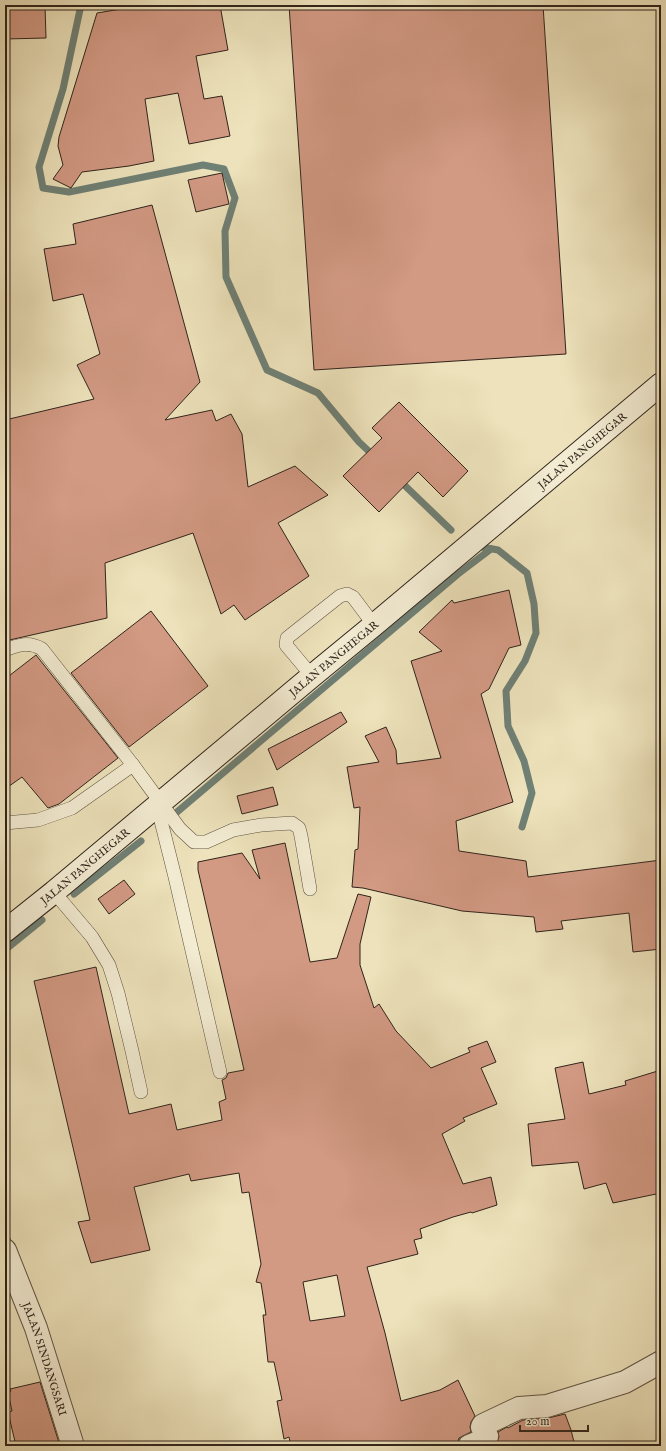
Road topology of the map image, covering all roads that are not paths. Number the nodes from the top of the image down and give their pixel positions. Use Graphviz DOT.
graph roads {
  1 [pos="661,384"];
  2 [pos="374,625"];
  3 [pos="5,650"];
  4 [pos="312,676"];
  5 [pos="133,765"];
  6 [pos="159,803"];
  7 [pos="5,824"];
  8 [pos="310,889"];
  9 [pos="54,892"];
  10 [pos="5,931"];
  11 [pos="220,1072"];
  12 [pos="141,1092"];
  13 [pos="5,1250"];
  14 [pos="661,1362"];
  15 [pos="74,1446"];
  16 [pos="469,1446"];
  1 -- 2 [label="street, JALAN PANGHEGAR"];
  2 -- 4 [label="street, JALAN PANGHEGAR"];
  2 -- 4 [label="lane"];
  3 -- 5 [label="lane"];
  4 -- 6 [label="street, JALAN PANGHEGAR"];
  5 -- 6 [label="lane"];
  5 -- 7 [label="lane"];
  6 -- 8 [label="lane"];
  6 -- 9 [label="street, JALAN PANGHEGAR"];
  6 -- 11 [label="lane"];
  9 -- 10 [label="street, JALAN PANGHEGAR"];
  9 -- 12 [label="lane"];
  13 -- 15 [label="street, JALAN SINDANGSARI"];
  14 -- 16 [label="street"];
}
